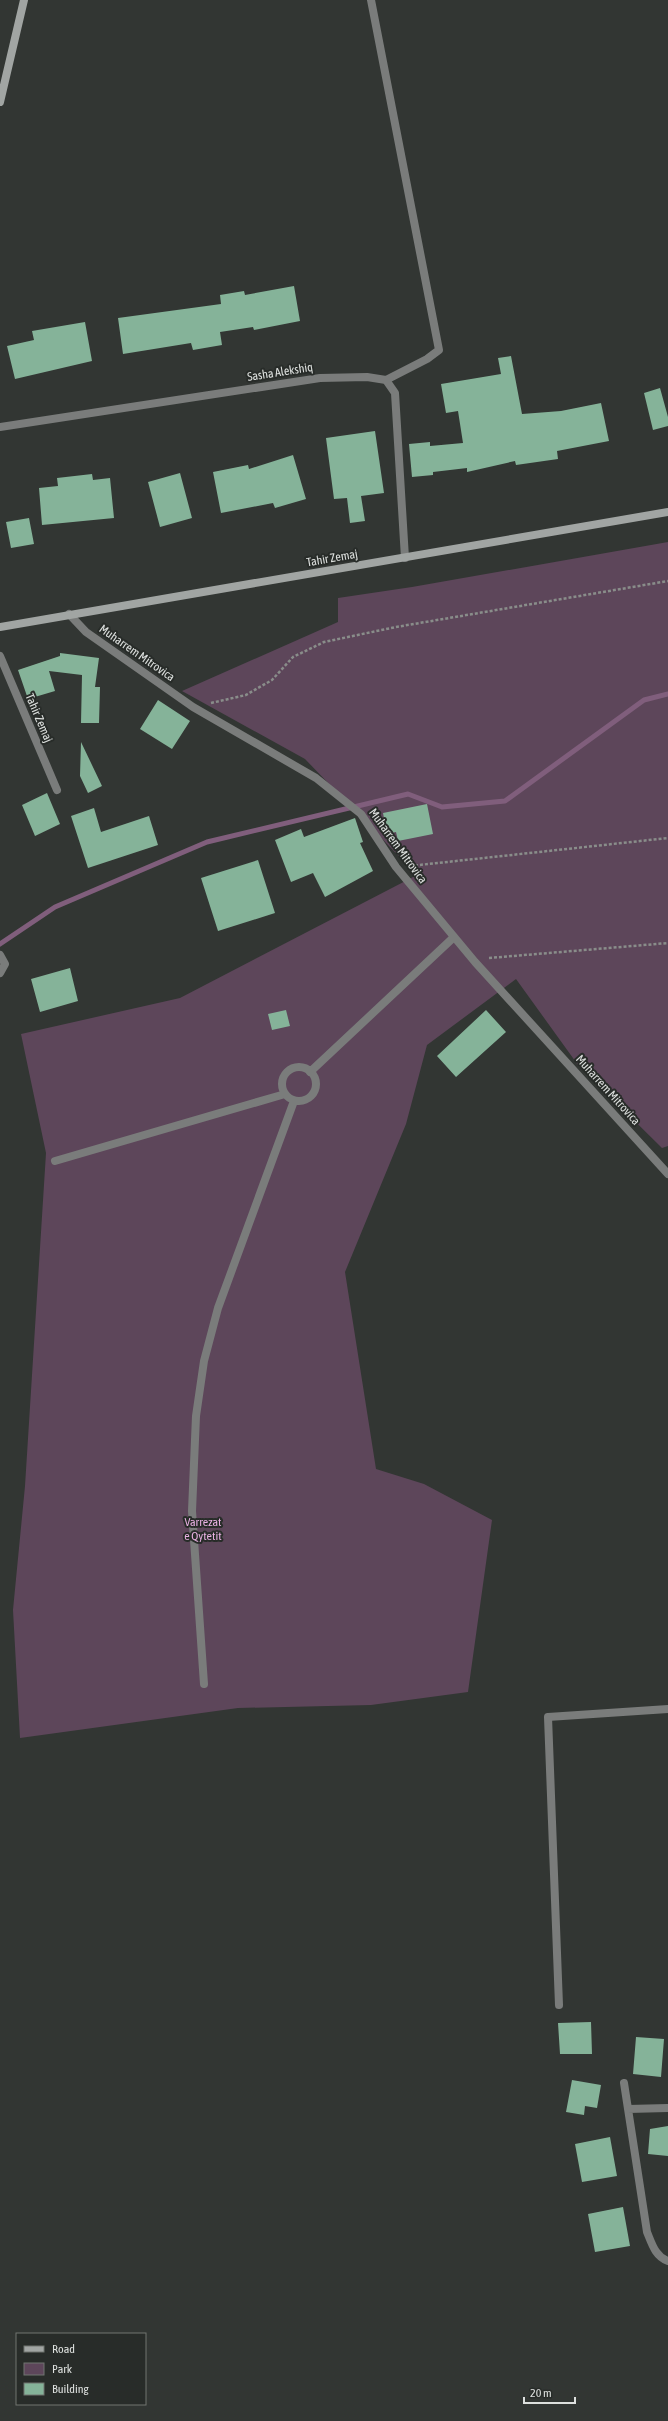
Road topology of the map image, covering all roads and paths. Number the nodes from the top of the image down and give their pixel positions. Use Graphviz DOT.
graph roads {
  1 [pos="24,0"];
  2 [pos="371,0"];
  3 [pos="0,102"];
  4 [pos="386,380"];
  5 [pos="0,428"];
  6 [pos="668,512"];
  7 [pos="405,558"];
  8 [pos="668,581"];
  9 [pos="69,614"];
  10 [pos="0,627"];
  11 [pos="0,656"];
  12 [pos="193,707"];
  13 [pos="57,790"];
  14 [pos="668,838"];
  15 [pos="396,868"];
  16 [pos="454,937"];
  17 [pos="668,942"];
  18 [pos="0,955"];
  19 [pos="475,962"];
  20 [pos="0,973"];
  21 [pos="310,1072"];
  22 [pos="285,1094"];
  23 [pos="294,1101"];
  24 [pos="55,1161"];
  25 [pos="668,1174"];
  26 [pos="204,1684"];
  27 [pos="668,1709"];
  28 [pos="559,2005"];
  29 [pos="624,2084"];
  30 [pos="668,2108"];
  31 [pos="628,2109"];
  32 [pos="668,2261"];
  1 -- 3 [label="main road"];
  2 -- 4 [label="street"];
  4 -- 5 [label="street, Sasha Alekshiq"];
  4 -- 7 [label="street"];
  6 -- 7 [label="main road, Tahir Zemaj"];
  7 -- 9 [label="main road, Tahir Zemaj"];
  8 -- 12 [label="path"];
  9 -- 10 [label="main road, Tahir Zemaj"];
  9 -- 12 [label="street, Muharrem Mitrovica"];
  11 -- 13 [label="street, Tahir Zemaj"];
  12 -- 15 [label="street, Muharrem Mitrovica"];
  14 -- 15 [label="path"];
  15 -- 16 [label="street, Muharrem Mitrovica"];
  16 -- 19 [label="street, Muharrem Mitrovica"];
  16 -- 21 [label="street"];
  17 -- 19 [label="path"];
  18 -- 20 [label="street"];
  19 -- 25 [label="street, Muharrem Mitrovica"];
  21 -- 22 [label="street"];
  21 -- 23 [label="street"];
  22 -- 23 [label="street"];
  22 -- 24 [label="street"];
  23 -- 26 [label="street"];
  27 -- 28 [label="street"];
  29 -- 31 [label="street"];
  30 -- 31 [label="street"];
  31 -- 32 [label="street"];
}
